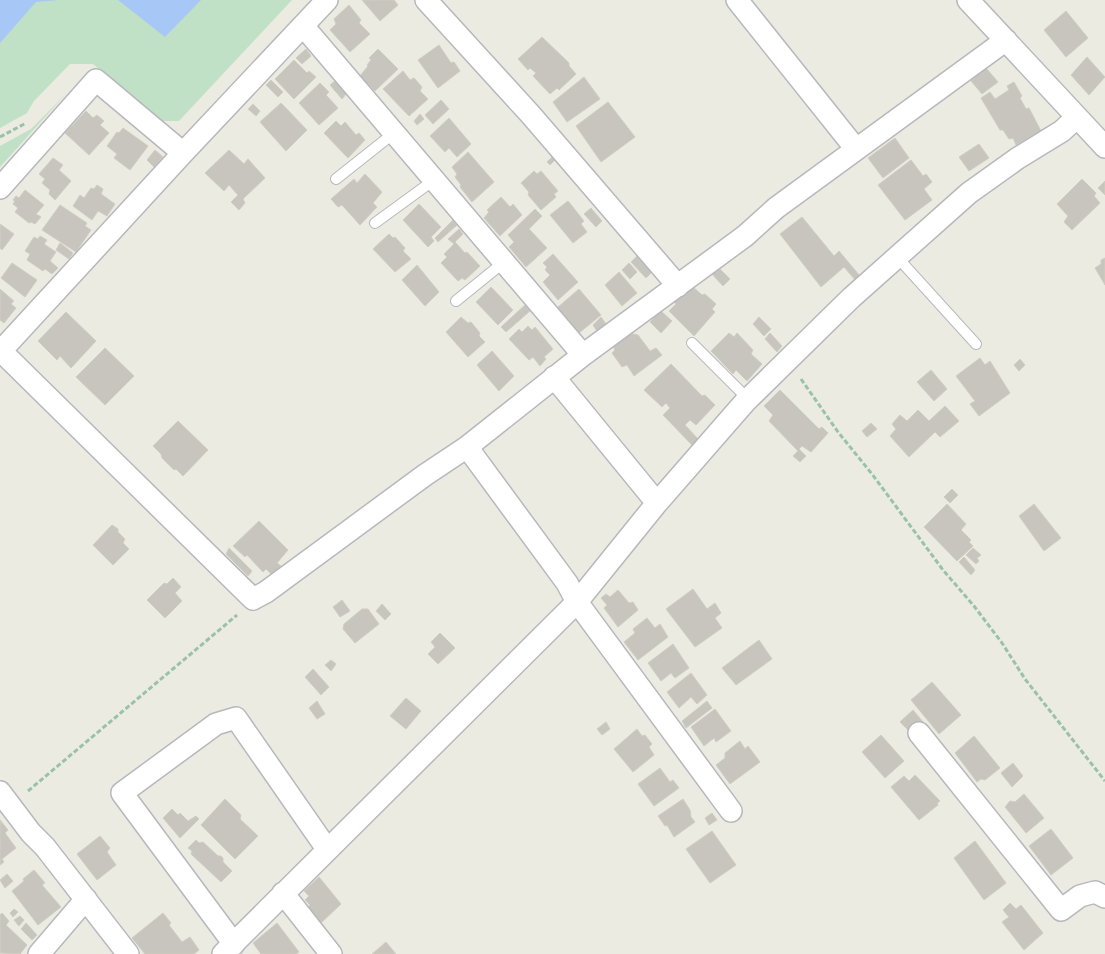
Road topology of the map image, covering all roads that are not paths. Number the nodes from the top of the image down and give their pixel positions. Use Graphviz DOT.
graph roads {
  1 [pos="328,0"];
  2 [pos="426,0"];
  3 [pos="737,0"];
  4 [pos="968,0"];
  5 [pos="304,27"];
  6 [pos="1006,40"];
  7 [pos="1077,117"];
  8 [pos="394,133"];
  9 [pos="1105,146"];
  10 [pos="856,149"];
  11 [pos="183,153"];
  12 [pos="336,179"];
  13 [pos="434,180"];
  14 [pos="0,188"];
  15 [pos="375,223"];
  16 [pos="897,257"];
  17 [pos="504,262"];
  18 [pos="678,286"];
  19 [pos="456,301"];
  20 [pos="692,344"];
  21 [pos="976,344"];
  22 [pos="1,351"];
  23 [pos="583,355"];
  24 [pos="554,377"];
  25 [pos="748,399"];
  26 [pos="467,447"];
  27 [pos="657,503"];
  28 [pos="577,602"];
  29 [pos="920,733"];
  30 [pos="5,799"];
  31 [pos="731,811"];
  32 [pos="328,849"];
  33 [pos="283,893"];
  34 [pos="1105,897"];
  35 [pos="86,899"];
  36 [pos="228,949"];
  37 [pos="39,954"];
  38 [pos="128,954"];
  39 [pos="331,954"];
  1 -- 5 [label="street"];
  2 -- 18 [label="street"];
  3 -- 10 [label="street"];
  4 -- 6 [label="street"];
  5 -- 8 [label="street"];
  5 -- 11 [label="street"];
  6 -- 7 [label="street"];
  6 -- 10 [label="street"];
  7 -- 9 [label="street"];
  7 -- 16 [label="street"];
  8 -- 12 [label="lane"];
  8 -- 13 [label="street"];
  10 -- 18 [label="street"];
  11 -- 14 [label="street"];
  11 -- 22 [label="street"];
  13 -- 15 [label="lane"];
  13 -- 17 [label="street"];
  16 -- 21 [label="lane"];
  16 -- 25 [label="street"];
  17 -- 19 [label="lane"];
  17 -- 23 [label="street"];
  18 -- 23 [label="street"];
  20 -- 25 [label="lane"];
  22 -- 26 [label="street"];
  23 -- 24 [label="street"];
  24 -- 26 [label="street"];
  24 -- 27 [label="street"];
  25 -- 27 [label="street"];
  26 -- 28 [label="street"];
  27 -- 28 [label="street"];
  28 -- 31 [label="street"];
  28 -- 32 [label="street"];
  29 -- 34 [label="street"];
  30 -- 35 [label="street"];
  32 -- 33 [label="street"];
  32 -- 36 [label="street"];
  33 -- 36 [label="street"];
  33 -- 39 [label="street"];
  35 -- 37 [label="street"];
  35 -- 38 [label="street"];
}
